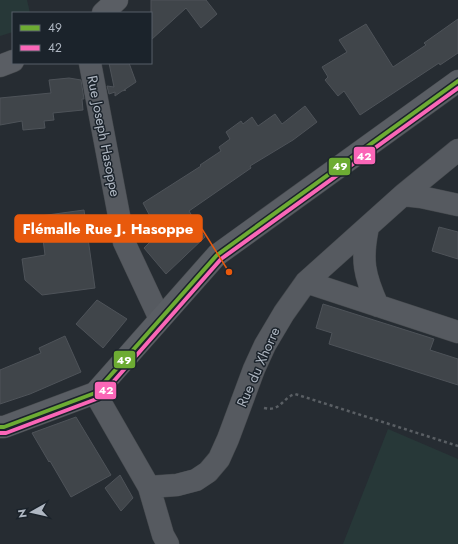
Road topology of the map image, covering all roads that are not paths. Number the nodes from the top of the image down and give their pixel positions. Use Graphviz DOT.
graph roads {
  1 [pos="117,0"];
  2 [pos="103,12"];
  3 [pos="12,61"];
  4 [pos="90,64"];
  5 [pos="0,66"];
  6 [pos="458,80"];
  7 [pos="458,150"];
  8 [pos="403,195"];
  9 [pos="458,205"];
  10 [pos="368,227"];
  11 [pos="306,282"];
  12 [pos="378,306"];
  13 [pos="160,319"];
  14 [pos="458,332"];
  15 [pos="95,393"];
  16 [pos="0,427"];
  17 [pos="149,487"];
  18 [pos="168,544"];
  1 -- 2 [label="street"];
  3 -- 5 [label="street"];
  4 -- 13 [label="street, Rue Joseph Hasoppe"];
  6 -- 13 [label="street"];
  7 -- 8 [label="street, Rue du Xhorre"];
  8 -- 9 [label="street"];
  8 -- 10 [label="street, Rue du Xhorre"];
  10 -- 11 [label="street, Rue du Xhorre"];
  10 -- 12 [label="street"];
  11 -- 12 [label="street"];
  11 -- 17 [label="street, Rue du Xhorre"];
  12 -- 14 [label="street"];
  13 -- 15 [label="street"];
  15 -- 16 [label="street"];
  15 -- 17 [label="street"];
  17 -- 18 [label="street"];
}
